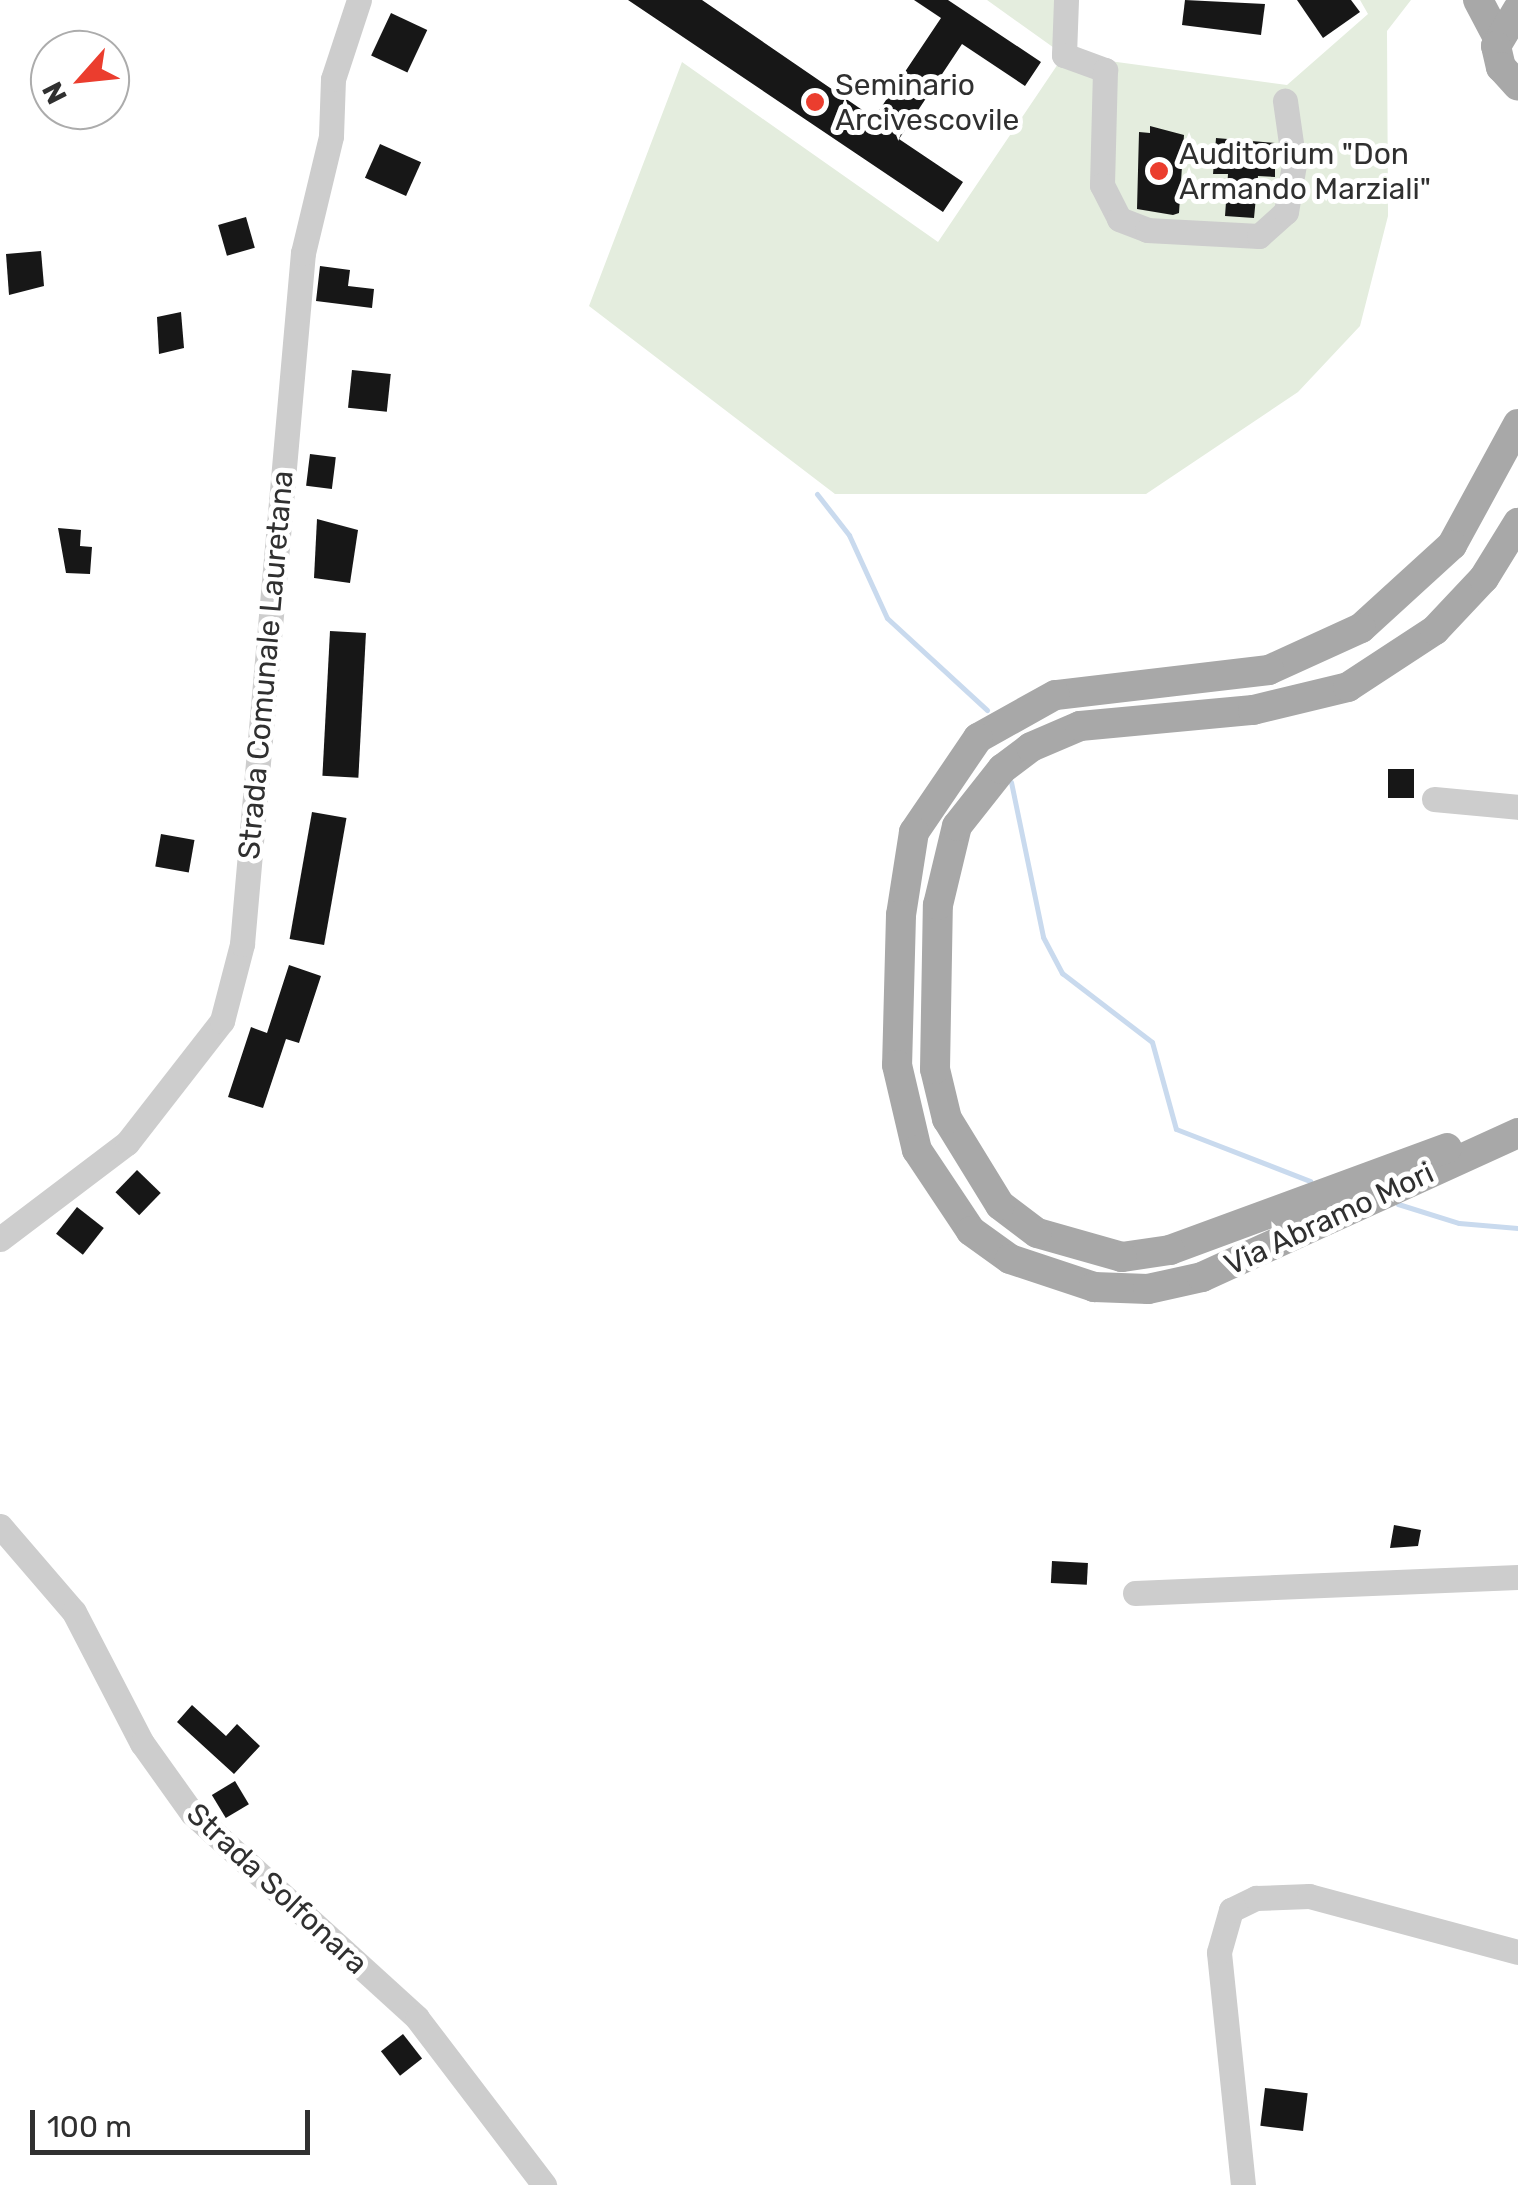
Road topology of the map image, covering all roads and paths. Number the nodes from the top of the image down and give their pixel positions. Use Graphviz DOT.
graph roads {
  1 [pos="359,0"];
  2 [pos="1066,0"];
  3 [pos="1478,0"];
  4 [pos="1496,0"];
  5 [pos="1518,7"];
  6 [pos="1498,36"];
  7 [pos="1518,86"];
  8 [pos="1285,102"];
  9 [pos="1518,424"];
  10 [pos="1518,523"];
  11 [pos="1434,799"];
  12 [pos="1518,807"];
  13 [pos="1518,1131"];
  14 [pos="0,1238"];
  15 [pos="0,1526"];
  16 [pos="1518,1577"];
  17 [pos="1135,1593"];
  18 [pos="1518,1952"];
  19 [pos="544,2185"];
  20 [pos="1243,2185"];
  1 -- 14 [label="street, Strada Comunale Lauretana"];
  2 -- 8 [label="street"];
  3 -- 6 [label="main road"];
  4 -- 5 [label="main road"];
  5 -- 6 [label="main road"];
  6 -- 7 [label="main road"];
  9 -- 13 [label="main road, Via Abramo Mori"];
  10 -- 13 [label="main road, Via Abramo Mori"];
  11 -- 12 [label="street"];
  15 -- 19 [label="street, Strada Solfonara"];
  16 -- 17 [label="street"];
  18 -- 20 [label="street"];
}
